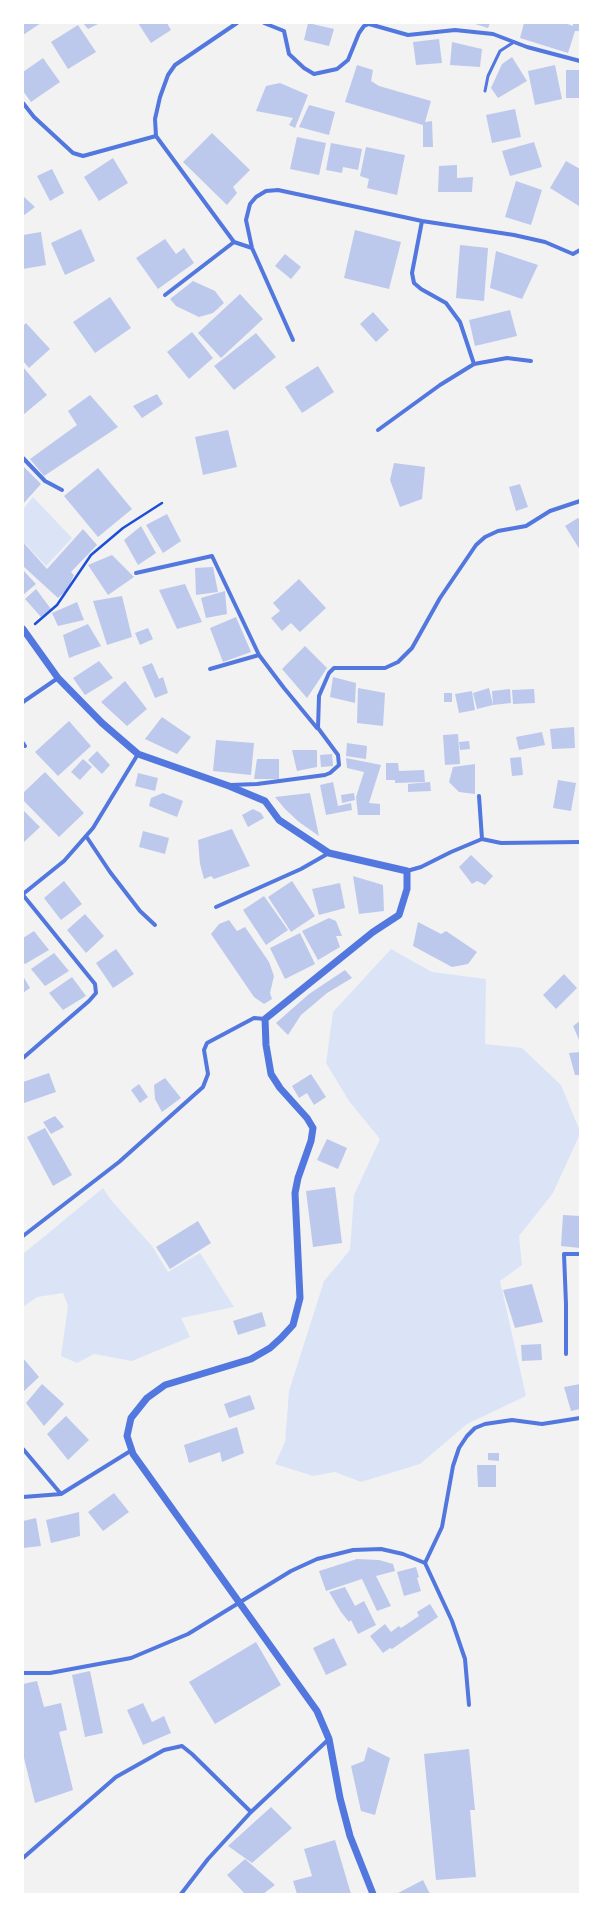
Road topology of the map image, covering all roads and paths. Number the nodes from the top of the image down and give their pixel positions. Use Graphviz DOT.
graph roads {
  1 [pos="237,23"];
  2 [pos="264,23"];
  3 [pos="514,42"];
  4 [pos="580,61"];
  5 [pos="485,91"];
  6 [pos="23,103"];
  7 [pos="156,136"];
  8 [pos="422,221"];
  9 [pos="234,242"];
  10 [pos="252,248"];
  11 [pos="580,250"];
  12 [pos="165,295"];
  13 [pos="293,340"];
  14 [pos="531,361"];
  15 [pos="474,364"];
  16 [pos="378,430"];
  17 [pos="23,458"];
  18 [pos="62,490"];
  19 [pos="580,501"];
  20 [pos="162,503"];
  21 [pos="136,573"];
  22 [pos="24,630"];
  23 [pos="259,655"];
  24 [pos="210,669"];
  25 [pos="58,678"];
  26 [pos="23,702"];
  27 [pos="318,728"];
  28 [pos="138,754"];
  29 [pos="229,786"];
  30 [pos="479,796"];
  31 [pos="86,836"];
  32 [pos="482,839"];
  33 [pos="580,842"];
  34 [pos="329,853"];
  35 [pos="407,871"];
  36 [pos="23,894"];
  37 [pos="216,907"];
  38 [pos="155,925"];
  39 [pos="266,1019"];
  40 [pos="23,1058"];
  41 [pos="23,1236"];
  42 [pos="580,1254"];
  43 [pos="566,1354"];
  44 [pos="580,1418"];
  45 [pos="132,1449"];
  46 [pos="23,1450"];
  47 [pos="61,1494"];
  48 [pos="23,1497"];
  49 [pos="425,1563"];
  50 [pos="240,1603"];
  51 [pos="23,1673"];
  52 [pos="469,1705"];
  53 [pos="329,1739"];
  54 [pos="250,1812"];
  55 [pos="23,1858"];
  56 [pos="184,1893"];
  57 [pos="373,1894"];
  1 -- 7 [label="street"];
  2 -- 3 [label="street"];
  3 -- 4 [label="street"];
  3 -- 5 [label="lane"];
  6 -- 7 [label="street"];
  7 -- 9 [label="street"];
  8 -- 10 [label="street"];
  8 -- 11 [label="street"];
  8 -- 15 [label="street"];
  9 -- 10 [label="street"];
  9 -- 12 [label="street"];
  10 -- 13 [label="street"];
  14 -- 15 [label="street"];
  15 -- 16 [label="street"];
  17 -- 18 [label="street"];
  19 -- 27 [label="street"];
  20 -- 22 [label="path"];
  21 -- 23 [label="street"];
  22 -- 25 [label="street"];
  23 -- 24 [label="street"];
  23 -- 27 [label="street"];
  25 -- 26 [label="street"];
  25 -- 28 [label="street"];
  27 -- 29 [label="street"];
  28 -- 29 [label="street"];
  28 -- 31 [label="street"];
  29 -- 34 [label="street"];
  30 -- 32 [label="street"];
  31 -- 36 [label="street"];
  31 -- 38 [label="street"];
  32 -- 33 [label="street"];
  32 -- 35 [label="street"];
  34 -- 35 [label="street"];
  34 -- 37 [label="street"];
  35 -- 39 [label="street"];
  36 -- 40 [label="street"];
  39 -- 41 [label="street"];
  39 -- 45 [label="street"];
  42 -- 43 [label="street"];
  44 -- 49 [label="street"];
  45 -- 47 [label="street"];
  45 -- 50 [label="street"];
  46 -- 47 [label="street"];
  47 -- 48 [label="street"];
  49 -- 50 [label="street"];
  49 -- 52 [label="street"];
  50 -- 51 [label="street"];
  50 -- 53 [label="street"];
  53 -- 54 [label="street"];
  53 -- 57 [label="street"];
  54 -- 55 [label="street"];
  54 -- 56 [label="street"];
}
